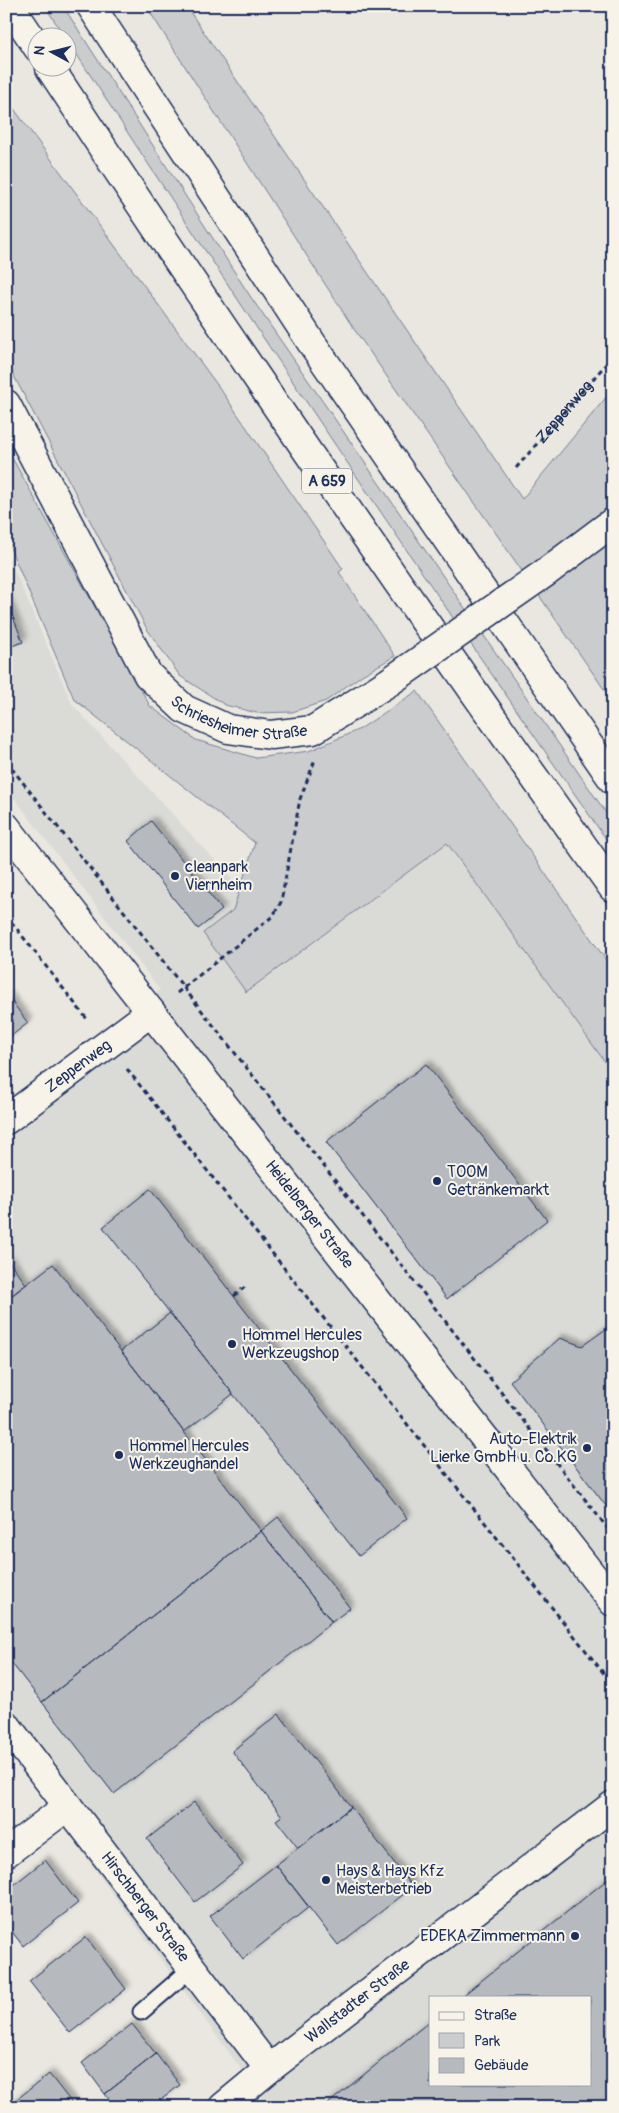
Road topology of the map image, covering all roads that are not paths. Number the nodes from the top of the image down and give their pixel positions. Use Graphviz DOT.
graph roads {
  1 [pos="10,6"];
  2 [pos="91,6"];
  3 [pos="28,33"];
  4 [pos="57,78"];
  5 [pos="6,404"];
  6 [pos="613,522"];
  7 [pos="613,780"];
  8 [pos="6,827"];
  9 [pos="613,888"];
  10 [pos="151,1012"];
  11 [pos="6,1120"];
  12 [pos="613,1602"];
  13 [pos="6,1725"];
  14 [pos="613,1805"];
  15 [pos="68,1806"];
  16 [pos="6,1852"];
  17 [pos="192,1968"];
  18 [pos="140,2012"];
  19 [pos="269,2069"];
  20 [pos="223,2107"];
  1 -- 3 [label="main road"];
  2 -- 7 [label="main road"];
  4 -- 9 [label="main road, A 659"];
  5 -- 6 [label="main road, Schriesheimer Straße, bridge"];
  8 -- 10 [label="main road, Heidelberger Straße"];
  10 -- 11 [label="main road, Zeppenweg"];
  10 -- 12 [label="main road, Heidelberger Straße"];
  13 -- 15 [label="main road, Hirschberger Straße"];
  14 -- 19 [label="main road, Wallstadter Straße"];
  15 -- 16 [label="main road"];
  15 -- 17 [label="main road, Hirschberger Straße"];
  17 -- 18 [label="lane"];
  17 -- 19 [label="main road, Hirschberger Straße"];
  19 -- 20 [label="main road, Wallstadter Straße"];
}
